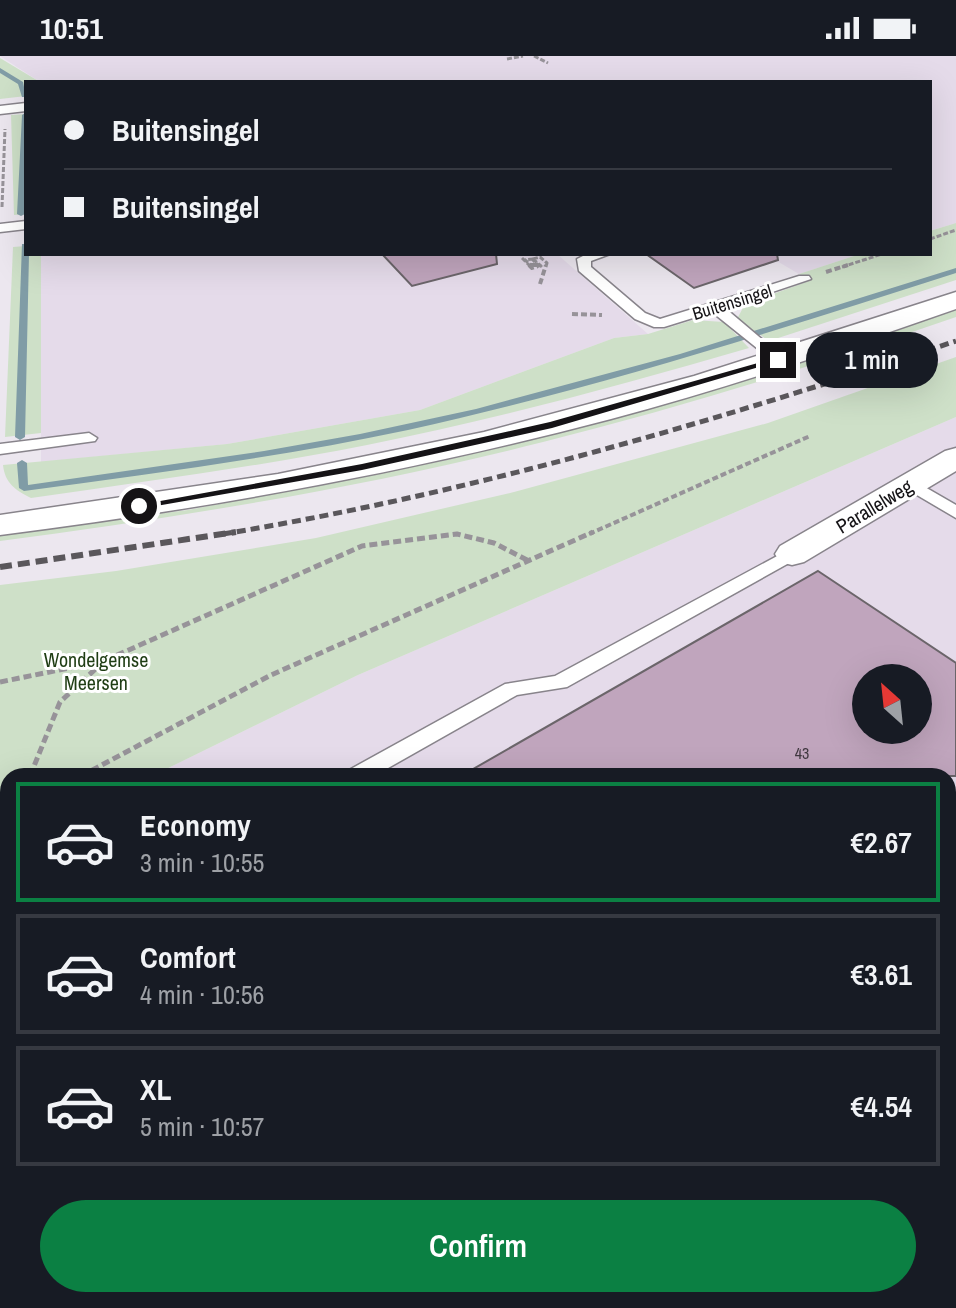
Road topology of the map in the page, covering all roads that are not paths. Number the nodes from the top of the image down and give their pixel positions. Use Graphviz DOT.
graph roads {
  1 [pos="24,107"];
  2 [pos="3,109"];
  3 [pos="24,225"];
  4 [pos="0,228"];
  5 [pos="595,256"];
  6 [pos="804,279"];
  7 [pos="956,300"];
  8 [pos="716,308"];
  9 [pos="767,350"];
  10 [pos="89,438"];
  11 [pos="0,449"];
  12 [pos="956,458"];
  13 [pos="911,484"];
  14 [pos="956,513"];
  15 [pos="0,525"];
  16 [pos="792,554"];
  17 [pos="371,768"];
  1 -- 2 [label="lane"];
  3 -- 4 [label="lane"];
  5 -- 8 [label="lane, Buitensingel"];
  6 -- 8 [label="lane, Buitensingel"];
  7 -- 9 [label="street"];
  8 -- 9 [label="lane"];
  9 -- 15 [label="street"];
  10 -- 11 [label="lane"];
  12 -- 13 [label="street, Parallelweg"];
  13 -- 14 [label="lane"];
  13 -- 16 [label="street, Parallelweg"];
  16 -- 17 [label="lane"];
}
